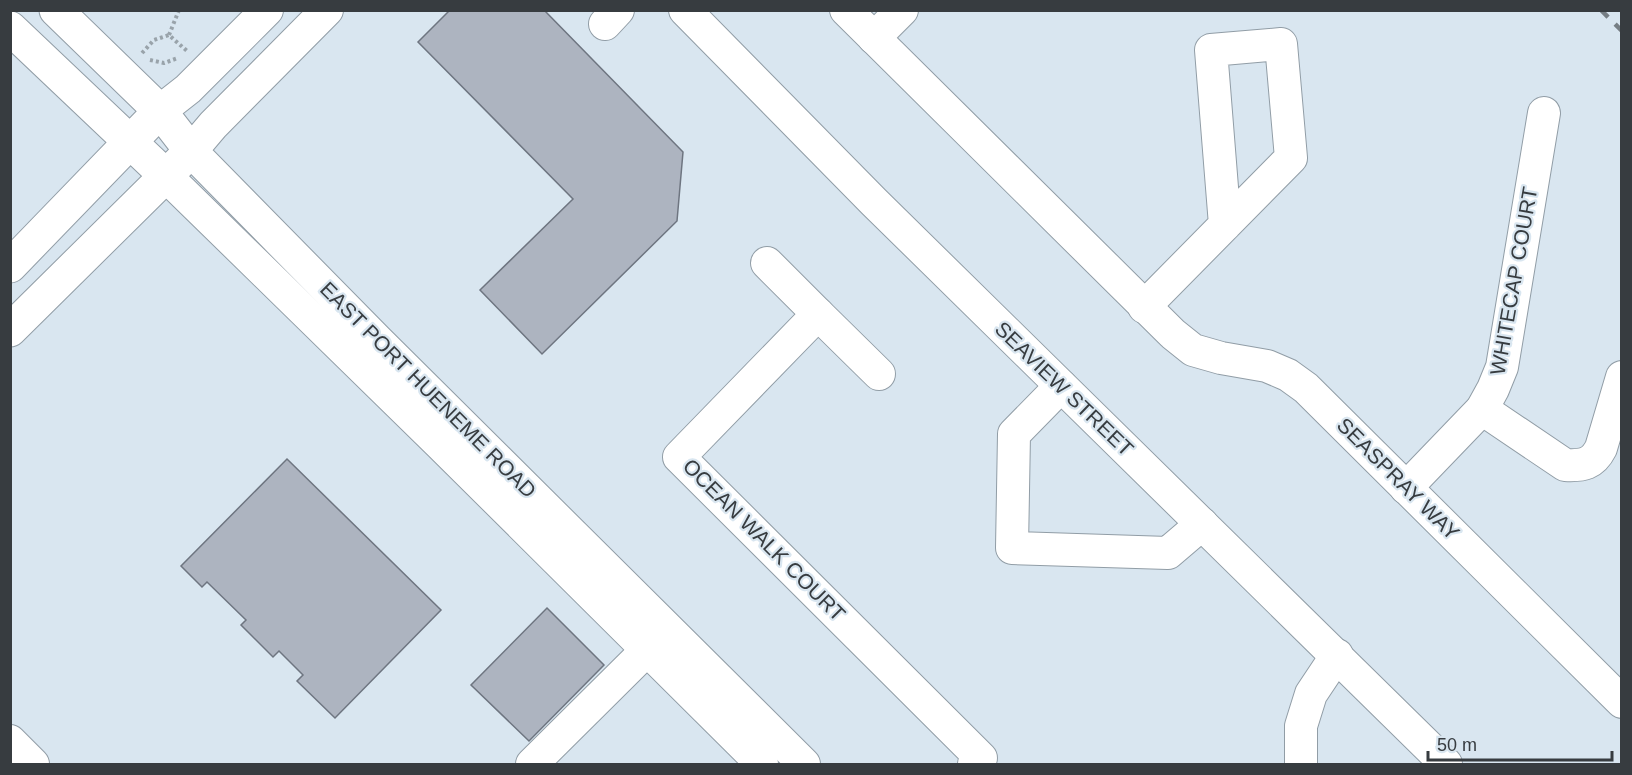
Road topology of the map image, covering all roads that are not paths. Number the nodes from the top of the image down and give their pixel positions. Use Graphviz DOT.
graph roads {
  1 [pos="56,10"];
  2 [pos="267,10"];
  3 [pos="327,10"];
  4 [pos="685,10"];
  5 [pos="846,10"];
  6 [pos="902,10"];
  7 [pos="10,28"];
  8 [pos="874,39"];
  9 [pos="160,111"];
  10 [pos="1544,113"];
  11 [pos="130,144"];
  12 [pos="191,151"];
  13 [pos="166,176"];
  14 [pos="1225,225"];
  15 [pos="767,263"];
  16 [pos="10,266"];
  17 [pos="1144,307"];
  18 [pos="818,314"];
  19 [pos="10,330"];
  20 [pos="879,374"];
  21 [pos="1622,377"];
  22 [pos="1061,386"];
  23 [pos="1482,409"];
  24 [pos="1406,488"];
  25 [pos="1202,524"];
  26 [pos="657,639"];
  27 [pos="1337,656"];
  28 [pos="1622,702"];
  29 [pos="10,741"];
  30 [pos="33,765"];
  31 [pos="532,765"];
  32 [pos="762,765"];
  33 [pos="804,765"];
  34 [pos="974,765"];
  35 [pos="1301,765"];
  36 [pos="1446,765"];
  1 -- 9 [label="main road, EAST PORT HUENEME ROAD"];
  2 -- 9 [label="street"];
  3 -- 12 [label="street"];
  4 -- 22 [label="street, SEAVIEW STREET"];
  5 -- 8 [label="street, SEASPRAY WAY"];
  6 -- 8 [label="street"];
  7 -- 11 [label="main road, EAST PORT HUENEME ROAD"];
  8 -- 17 [label="street, SEASPRAY WAY"];
  9 -- 11 [label="main road"];
  9 -- 12 [label="main road, EAST PORT HUENEME ROAD"];
  10 -- 23 [label="street, WHITECAP COURT"];
  11 -- 13 [label="main road, EAST PORT HUENEME ROAD"];
  11 -- 16 [label="main road"];
  12 -- 13 [label="main road"];
  12 -- 26 [label="street, EAST PORT HUENEME ROAD"];
  13 -- 19 [label="main road"];
  13 -- 26 [label="street, EAST PORT HUENEME ROAD"];
  14 -- 14 [label="street"];
  14 -- 17 [label="street"];
  15 -- 18 [label="street"];
  17 -- 24 [label="street, SEASPRAY WAY"];
  18 -- 20 [label="street"];
  18 -- 34 [label="street, OCEAN WALK COURT"];
  21 -- 23 [label="street"];
  22 -- 25 [label="street, SEAVIEW STREET"];
  22 -- 25 [label="street"];
  23 -- 24 [label="street, WHITECAP COURT"];
  24 -- 28 [label="street, SEASPRAY WAY"];
  25 -- 27 [label="street, SEAVIEW STREET"];
  26 -- 31 [label="street"];
  26 -- 32 [label="street, EAST PORT HUENEME ROAD"];
  26 -- 33 [label="street, EAST PORT HUENEME ROAD"];
  27 -- 35 [label="street"];
  27 -- 36 [label="street, SEAVIEW STREET"];
  29 -- 30 [label="street"];
}
